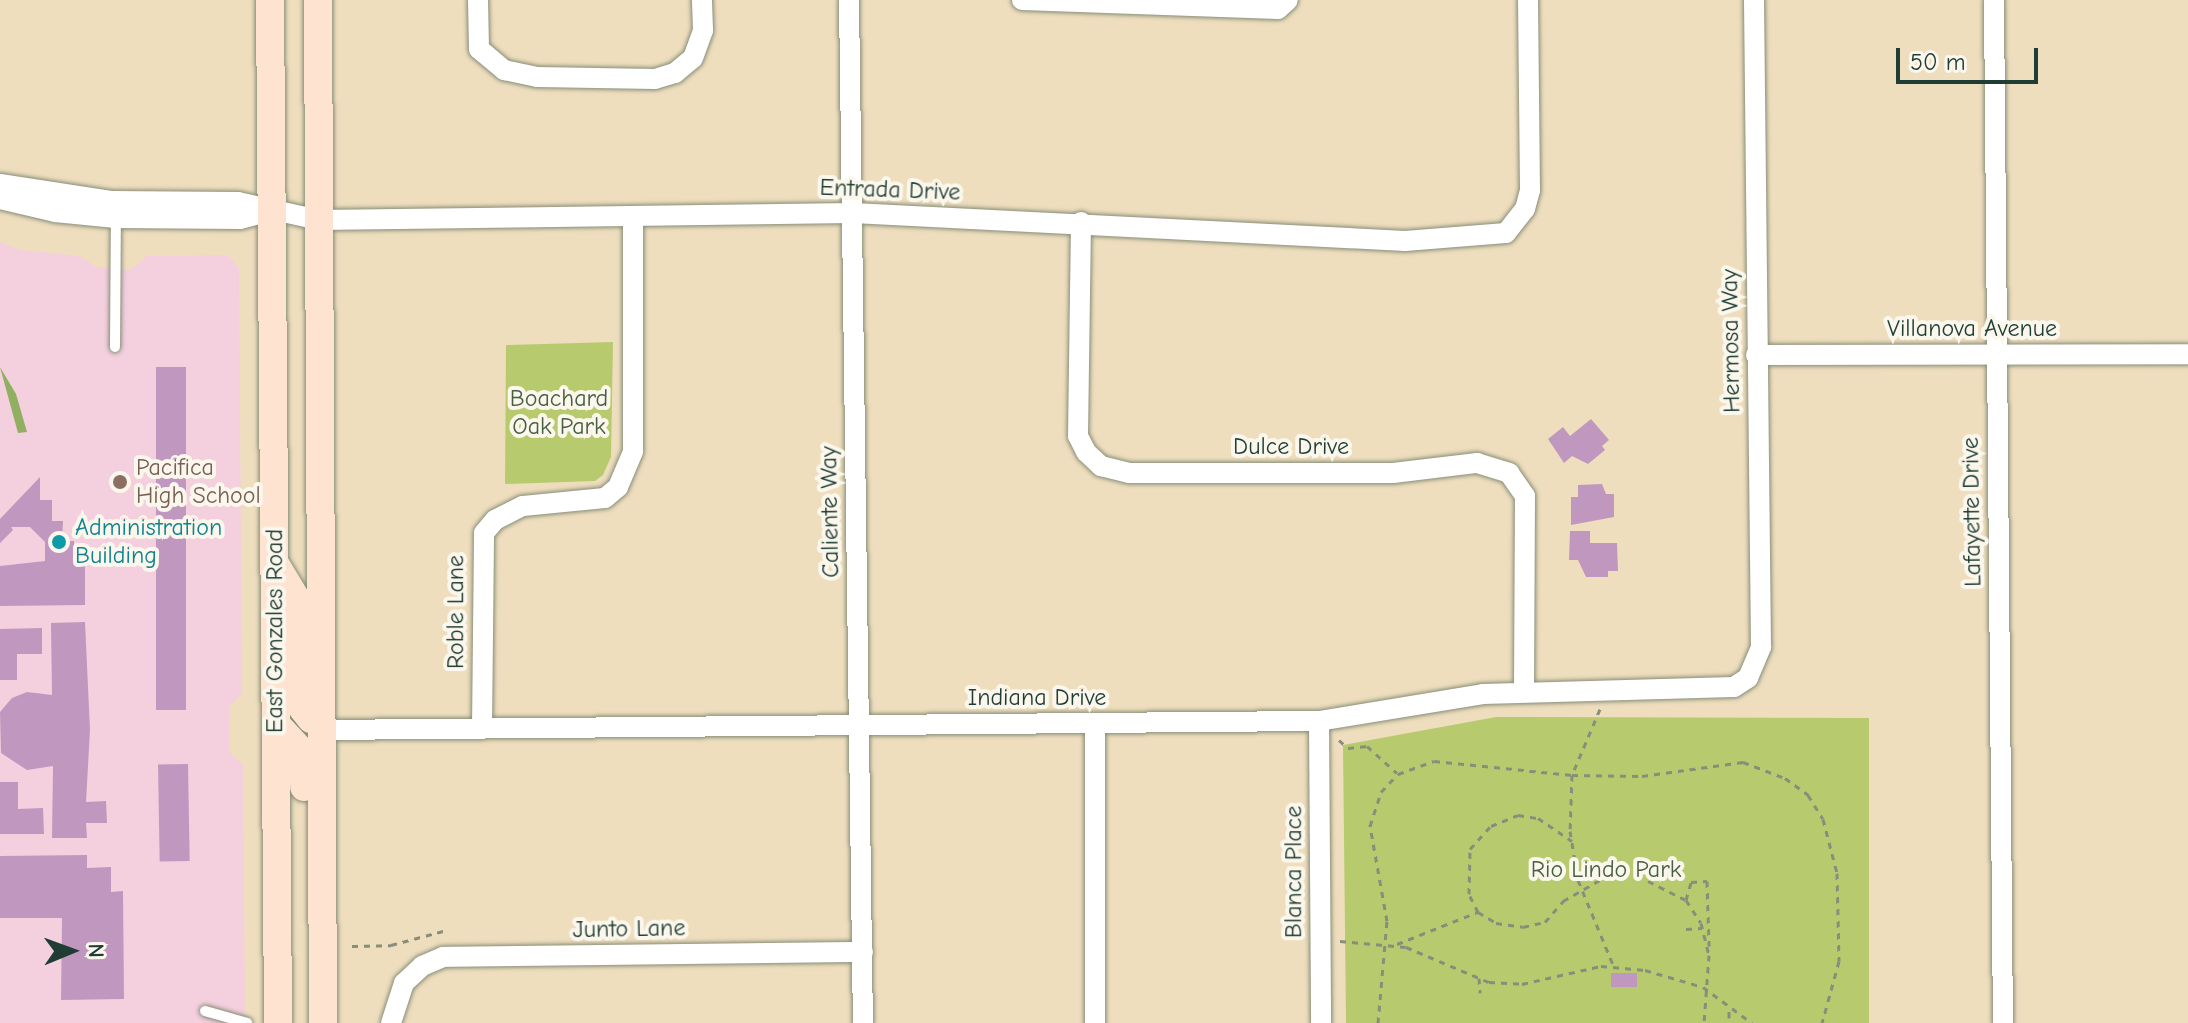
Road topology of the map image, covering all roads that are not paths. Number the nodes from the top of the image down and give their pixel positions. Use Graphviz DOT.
graph roads {
  1 [pos="270,0"];
  2 [pos="318,0"];
  3 [pos="478,0"];
  4 [pos="702,0"];
  5 [pos="849,0"];
  6 [pos="1022,0"];
  7 [pos="1528,0"];
  8 [pos="1754,0"];
  9 [pos="1994,0"];
  10 [pos="1283,4"];
  11 [pos="0,184"];
  12 [pos="0,199"];
  13 [pos="273,210"];
  14 [pos="853,213"];
  15 [pos="116,218"];
  16 [pos="633,218"];
  17 [pos="319,220"];
  18 [pos="1081,222"];
  19 [pos="115,347"];
  20 [pos="2188,354"];
  21 [pos="1756,355"];
  22 [pos="1996,355"];
  23 [pos="274,562"];
  24 [pos="1748,678"];
  25 [pos="1524,691"];
  26 [pos="1319,721"];
  27 [pos="276,724"];
  28 [pos="1095,724"];
  29 [pos="858,725"];
  30 [pos="482,729"];
  31 [pos="321,730"];
  32 [pos="863,952"];
  33 [pos="205,1011"];
  34 [pos="323,1017"];
  35 [pos="247,1023"];
  36 [pos="278,1023"];
  37 [pos="391,1023"];
  38 [pos="863,1023"];
  39 [pos="1095,1023"];
  40 [pos="1321,1023"];
  41 [pos="2003,1023"];
  1 -- 13 [label="main road, East Gonzales Road"];
  2 -- 17 [label="main road, East Gonzales Road"];
  3 -- 4 [label="street"];
  5 -- 14 [label="street, Caliente Way"];
  6 -- 10 [label="street"];
  7 -- 18 [label="street, Entrada Drive"];
  8 -- 21 [label="street, Hermosa Way"];
  9 -- 22 [label="street, Lafayette Drive"];
  11 -- 13 [label="street, Entrada Drive"];
  12 -- 15 [label="street, Entrada Drive"];
  13 -- 15 [label="street, Entrada Drive"];
  13 -- 17 [label="street, Entrada Drive"];
  13 -- 23 [label="main road, East Gonzales Road"];
  14 -- 16 [label="street, Entrada Drive"];
  14 -- 18 [label="street, Entrada Drive"];
  14 -- 29 [label="street, Caliente Way"];
  15 -- 19 [label="lane"];
  16 -- 17 [label="street, Entrada Drive"];
  16 -- 30 [label="street, Roble Lane"];
  17 -- 31 [label="main road, East Gonzales Road"];
  18 -- 25 [label="street, Dulce Drive"];
  20 -- 22 [label="street, Villanova Avenue"];
  21 -- 22 [label="street, Villanova Avenue"];
  21 -- 24 [label="street, Hermosa Way"];
  22 -- 41 [label="street, Lafayette Drive"];
  23 -- 27 [label="main road, East Gonzales Road"];
  23 -- 31 [label="main road"];
  24 -- 25 [label="street, Indiana Drive"];
  25 -- 26 [label="street, Indiana Drive"];
  26 -- 28 [label="street, Indiana Drive"];
  26 -- 40 [label="street, Blanca Place"];
  27 -- 34 [label="main road"];
  27 -- 36 [label="main road, East Gonzales Road"];
  28 -- 29 [label="street, Indiana Drive"];
  28 -- 39 [label="street"];
  29 -- 30 [label="street, Indiana Drive"];
  29 -- 32 [label="street, Caliente Way"];
  30 -- 31 [label="street, Indiana Drive"];
  31 -- 34 [label="main road, East Gonzales Road"];
  32 -- 37 [label="street, Junto Lane"];
  32 -- 38 [label="street, Caliente Way"];
  33 -- 35 [label="lane"];
}
